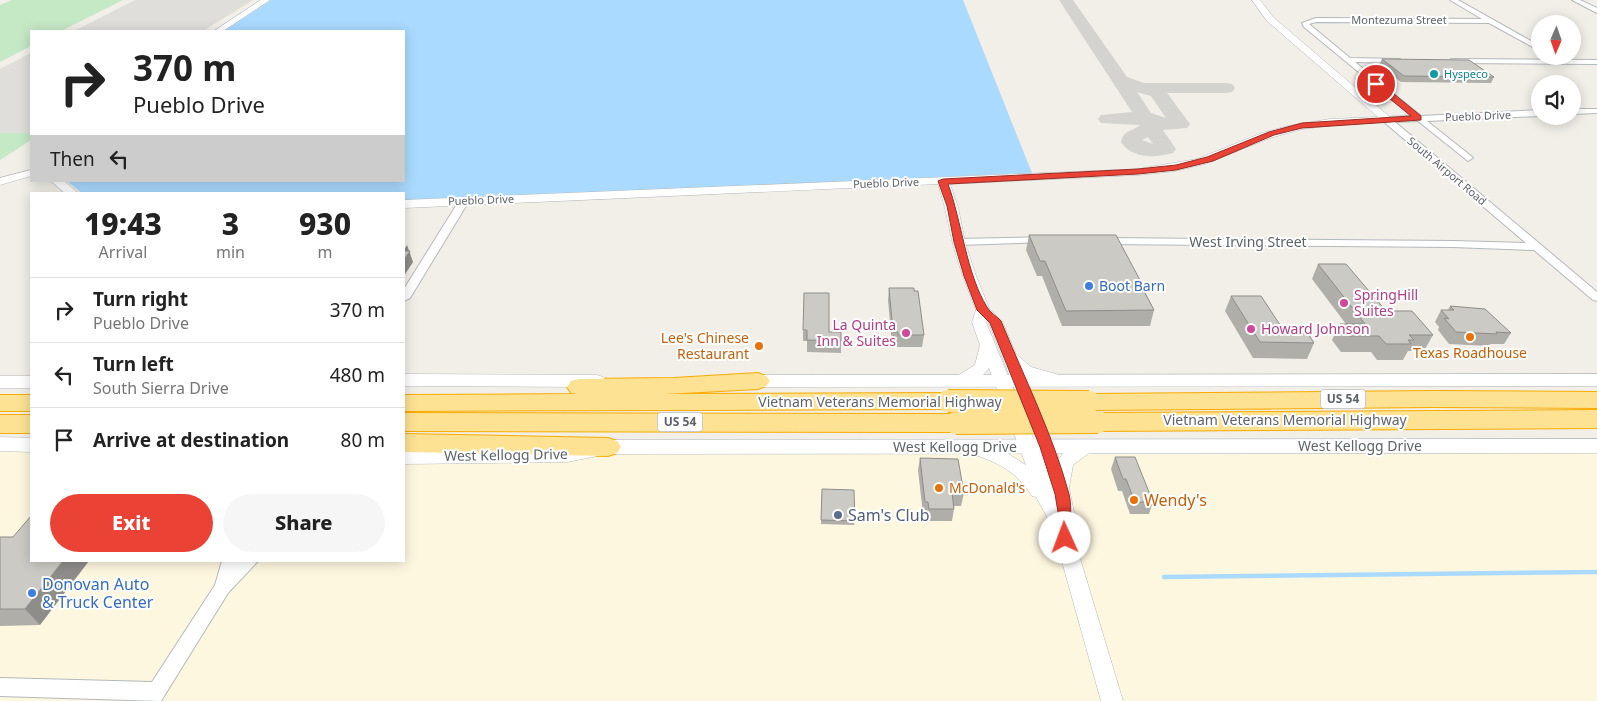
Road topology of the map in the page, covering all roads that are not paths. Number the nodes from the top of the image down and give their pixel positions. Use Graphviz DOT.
graph roads {
  1 [pos="266,0"];
  2 [pos="1256,0"];
  3 [pos="1453,0"];
  4 [pos="1575,0"];
  5 [pos="1597,11"];
  6 [pos="1490,21"];
  7 [pos="220,30"];
  8 [pos="1531,44"];
  9 [pos="1347,60"];
  10 [pos="1403,61"];
  11 [pos="1441,61"];
  12 [pos="1531,62"];
  13 [pos="1581,62"];
  14 [pos="1597,62"];
  15 [pos="1597,111"];
  16 [pos="1581,112"];
  17 [pos="1531,113"];
  18 [pos="1419,118"];
  19 [pos="1387,120"];
  20 [pos="1468,158"];
  21 [pos="30,173"];
  22 [pos="943,181"];
  23 [pos="0,182"];
  24 [pos="58,182"];
  25 [pos="71,192"];
  26 [pos="464,201"];
  27 [pos="405,204"];
  28 [pos="1061,241"];
  29 [pos="1088,241"];
  30 [pos="959,242"];
  31 [pos="1538,247"];
  32 [pos="405,296"];
  33 [pos="1597,298"];
  34 [pos="983,310"];
  35 [pos="988,342"];
  36 [pos="1007,352"];
  37 [pos="405,378"];
  38 [pos="1597,380"];
  39 [pos="758,381"];
  40 [pos="0,382"];
  41 [pos="30,382"];
  42 [pos="931,382"];
  43 [pos="1011,382"];
  44 [pos="1062,382"];
  45 [pos="405,390"];
  46 [pos="1597,400"];
  47 [pos="955,402"];
  48 [pos="1095,402"];
  49 [pos="0,403"];
  50 [pos="30,403"];
  51 [pos="405,403"];
  52 [pos="1597,419"];
  53 [pos="405,422"];
  54 [pos="0,424"];
  55 [pos="30,424"];
  56 [pos="405,443"];
  57 [pos="0,444"];
  58 [pos="30,444"];
  59 [pos="1087,446"];
  60 [pos="1107,446"];
  61 [pos="1597,446"];
  62 [pos="608,447"];
  63 [pos="926,447"];
  64 [pos="968,447"];
  65 [pos="1037,447"];
  66 [pos="405,457"];
  67 [pos="1062,494"];
  68 [pos="1047,503"];
  69 [pos="1061,525"];
  70 [pos="230,562"];
  71 [pos="249,562"];
  72 [pos="222,588"];
  73 [pos="0,687"];
  74 [pos="154,696"];
  75 [pos="1112,701"];
  1 -- 7 [label="street"];
  2 -- 19 [label="street, South Airport Road"];
  3 -- 6 [label="street"];
  4 -- 5 [label="street"];
  6 -- 8 [label="street"];
  6 -- 9 [label="street, Montezuma Street"];
  9 -- 10 [label="street"];
  9 -- 18 [label="street"];
  11 -- 12 [label="street"];
  13 -- 14 [label="street"];
  15 -- 16 [label="street"];
  17 -- 18 [label="street, Pueblo Drive"];
  18 -- 19 [label="street, Pueblo Drive"];
  18 -- 20 [label="street"];
  19 -- 22 [label="street, Pueblo Drive"];
  19 -- 31 [label="street, South Airport Road"];
  21 -- 23 [label="street"];
  22 -- 26 [label="street, Pueblo Drive"];
  22 -- 30 [label="street"];
  24 -- 25 [label="street"];
  26 -- 27 [label="street, Pueblo Drive"];
  26 -- 32 [label="street"];
  28 -- 30 [label="street"];
  29 -- 31 [label="street, West Irving Street"];
  30 -- 34 [label="street"];
  31 -- 33 [label="street, South Airport Road"];
  34 -- 35 [label="street"];
  34 -- 36 [label="street"];
  35 -- 43 [label="street"];
  35 -- 47 [label="street"];
  36 -- 43 [label="street"];
  36 -- 44 [label="street"];
  37 -- 39 [label="main road"];
  38 -- 48 [label="main road"];
  39 -- 42 [label="main road"];
  39 -- 45 [label="highway"];
  40 -- 41 [label="main road"];
  42 -- 47 [label="main road"];
  42 -- 63 [label="main road"];
  43 -- 44 [label="main road"];
  43 -- 47 [label="main road"];
  43 -- 65 [label="street"];
  44 -- 48 [label="main road"];
  46 -- 48 [label="highway, Vietnam Veterans Memorial Highway / US 54"];
  47 -- 48 [label="highway, Vietnam Veterans Memorial Highway / US 54, bridge"];
  47 -- 51 [label="highway, Vietnam Veterans Memorial Highway / US 54"];
  47 -- 53 [label="highway, Vietnam Veterans Memorial Highway / US 54"];
  48 -- 52 [label="highway, Vietnam Veterans Memorial Highway / US 54"];
  48 -- 60 [label="main road"];
  49 -- 50 [label="highway"];
  54 -- 55 [label="highway"];
  56 -- 62 [label="highway"];
  57 -- 58 [label="main road"];
  59 -- 60 [label="main road, West Kellogg Drive"];
  59 -- 65 [label="main road, West Kellogg Drive"];
  59 -- 67 [label="street"];
  60 -- 61 [label="main road, West Kellogg Drive"];
  62 -- 63 [label="main road, West Kellogg Drive"];
  62 -- 66 [label="main road, West Kellogg Drive"];
  63 -- 64 [label="main road, West Kellogg Drive"];
  64 -- 65 [label="main road, West Kellogg Drive"];
  64 -- 68 [label="street"];
  65 -- 67 [label="street"];
  65 -- 68 [label="street"];
  67 -- 69 [label="street"];
  68 -- 69 [label="street"];
  69 -- 75 [label="street"];
  70 -- 72 [label="street"];
  71 -- 72 [label="street"];
  72 -- 74 [label="street"];
  73 -- 74 [label="street"];
}
